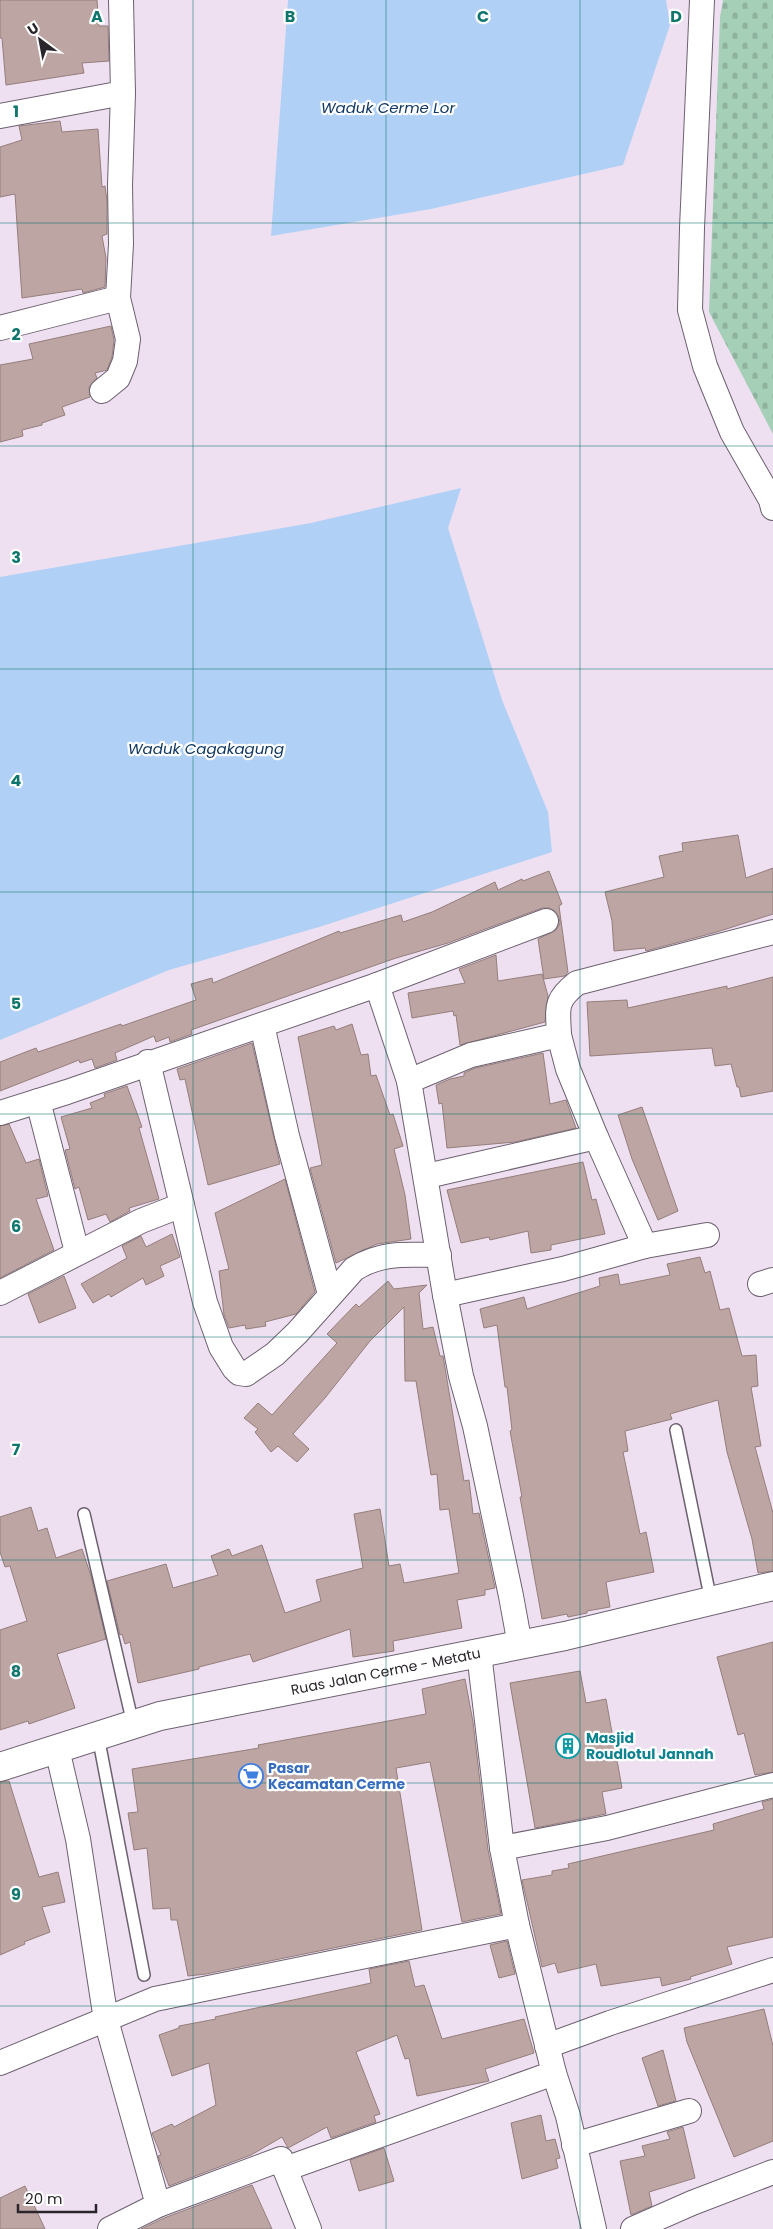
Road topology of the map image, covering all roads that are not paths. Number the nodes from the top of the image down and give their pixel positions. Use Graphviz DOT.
graph roads {
  1 [pos="121,0"];
  2 [pos="702,0"];
  3 [pos="123,93"];
  4 [pos="0,116"];
  5 [pos="118,298"];
  6 [pos="0,328"];
  7 [pos="102,391"];
  8 [pos="773,508"];
  9 [pos="546,921"];
  10 [pos="773,932"];
  11 [pos="377,985"];
  12 [pos="262,1025"];
  13 [pos="559,1035"];
  14 [pos="148,1062"];
  15 [pos="410,1081"];
  16 [pos="38,1101"];
  17 [pos="0,1113"];
  18 [pos="596,1137"];
  19 [pos="427,1176"];
  20 [pos="182,1205"];
  21 [pos="708,1235"];
  22 [pos="645,1246"];
  23 [pos="77,1252"];
  24 [pos="439,1255"];
  25 [pos="0,1293"];
  26 [pos="330,1294"];
  27 [pos="445,1295"];
  28 [pos="676,1430"];
  29 [pos="84,1514"];
  30 [pos="773,1586"];
  31 [pos="711,1601"];
  32 [pos="520,1645"];
  33 [pos="479,1653"];
  34 [pos="133,1724"];
  35 [pos="98,1736"];
  36 [pos="57,1748"];
  37 [pos="0,1766"];
  38 [pos="773,1785"];
  39 [pos="502,1848"];
  40 [pos="517,1925"];
  41 [pos="773,1970"];
  42 [pos="144,1975"];
  43 [pos="106,2020"];
  44 [pos="547,2046"];
  45 [pos="0,2062"];
  46 [pos="554,2073"];
  47 [pos="689,2110"];
  48 [pos="574,2145"];
  49 [pos="285,2168"];
  50 [pos="773,2172"];
  51 [pos="158,2205"];
  52 [pos="110,2229"];
  53 [pos="308,2229"];
  54 [pos="594,2229"];
  55 [pos="633,2229"];
  1 -- 3 [label="street"];
  2 -- 8 [label="street"];
  3 -- 4 [label="street"];
  3 -- 5 [label="street"];
  5 -- 6 [label="street"];
  5 -- 7 [label="street"];
  9 -- 11 [label="street"];
  10 -- 13 [label="street"];
  11 -- 12 [label="street"];
  11 -- 15 [label="street"];
  12 -- 14 [label="street"];
  12 -- 26 [label="street"];
  13 -- 15 [label="street"];
  13 -- 18 [label="street"];
  14 -- 16 [label="street"];
  14 -- 20 [label="street"];
  15 -- 19 [label="street"];
  16 -- 17 [label="street"];
  16 -- 23 [label="street"];
  18 -- 19 [label="street"];
  18 -- 22 [label="street"];
  19 -- 24 [label="street"];
  20 -- 23 [label="street"];
  20 -- 26 [label="street"];
  21 -- 22 [label="street"];
  22 -- 27 [label="street"];
  23 -- 25 [label="street"];
  24 -- 26 [label="street"];
  24 -- 27 [label="street"];
  27 -- 32 [label="street"];
  28 -- 31 [label="lane"];
  29 -- 34 [label="lane"];
  30 -- 31 [label="main road, Ruas Jalan Cerme - Metatu"];
  31 -- 32 [label="main road, Ruas Jalan Cerme - Metatu"];
  32 -- 33 [label="main road, Ruas Jalan Cerme - Metatu"];
  33 -- 34 [label="main road, Ruas Jalan Cerme - Metatu"];
  33 -- 39 [label="street"];
  34 -- 35 [label="main road, Ruas Jalan Cerme - Metatu"];
  35 -- 36 [label="main road, Ruas Jalan Cerme - Metatu"];
  35 -- 42 [label="lane"];
  36 -- 37 [label="main road, Ruas Jalan Cerme - Metatu"];
  36 -- 43 [label="street"];
  38 -- 39 [label="street"];
  39 -- 40 [label="street"];
  40 -- 43 [label="street"];
  40 -- 44 [label="street"];
  41 -- 44 [label="street"];
  43 -- 45 [label="street"];
  43 -- 51 [label="street"];
  44 -- 46 [label="street"];
  46 -- 48 [label="street"];
  46 -- 49 [label="street"];
  47 -- 48 [label="street"];
  48 -- 54 [label="street"];
  49 -- 51 [label="street"];
  49 -- 53 [label="street"];
  50 -- 55 [label="street"];
  51 -- 52 [label="street"];
}
